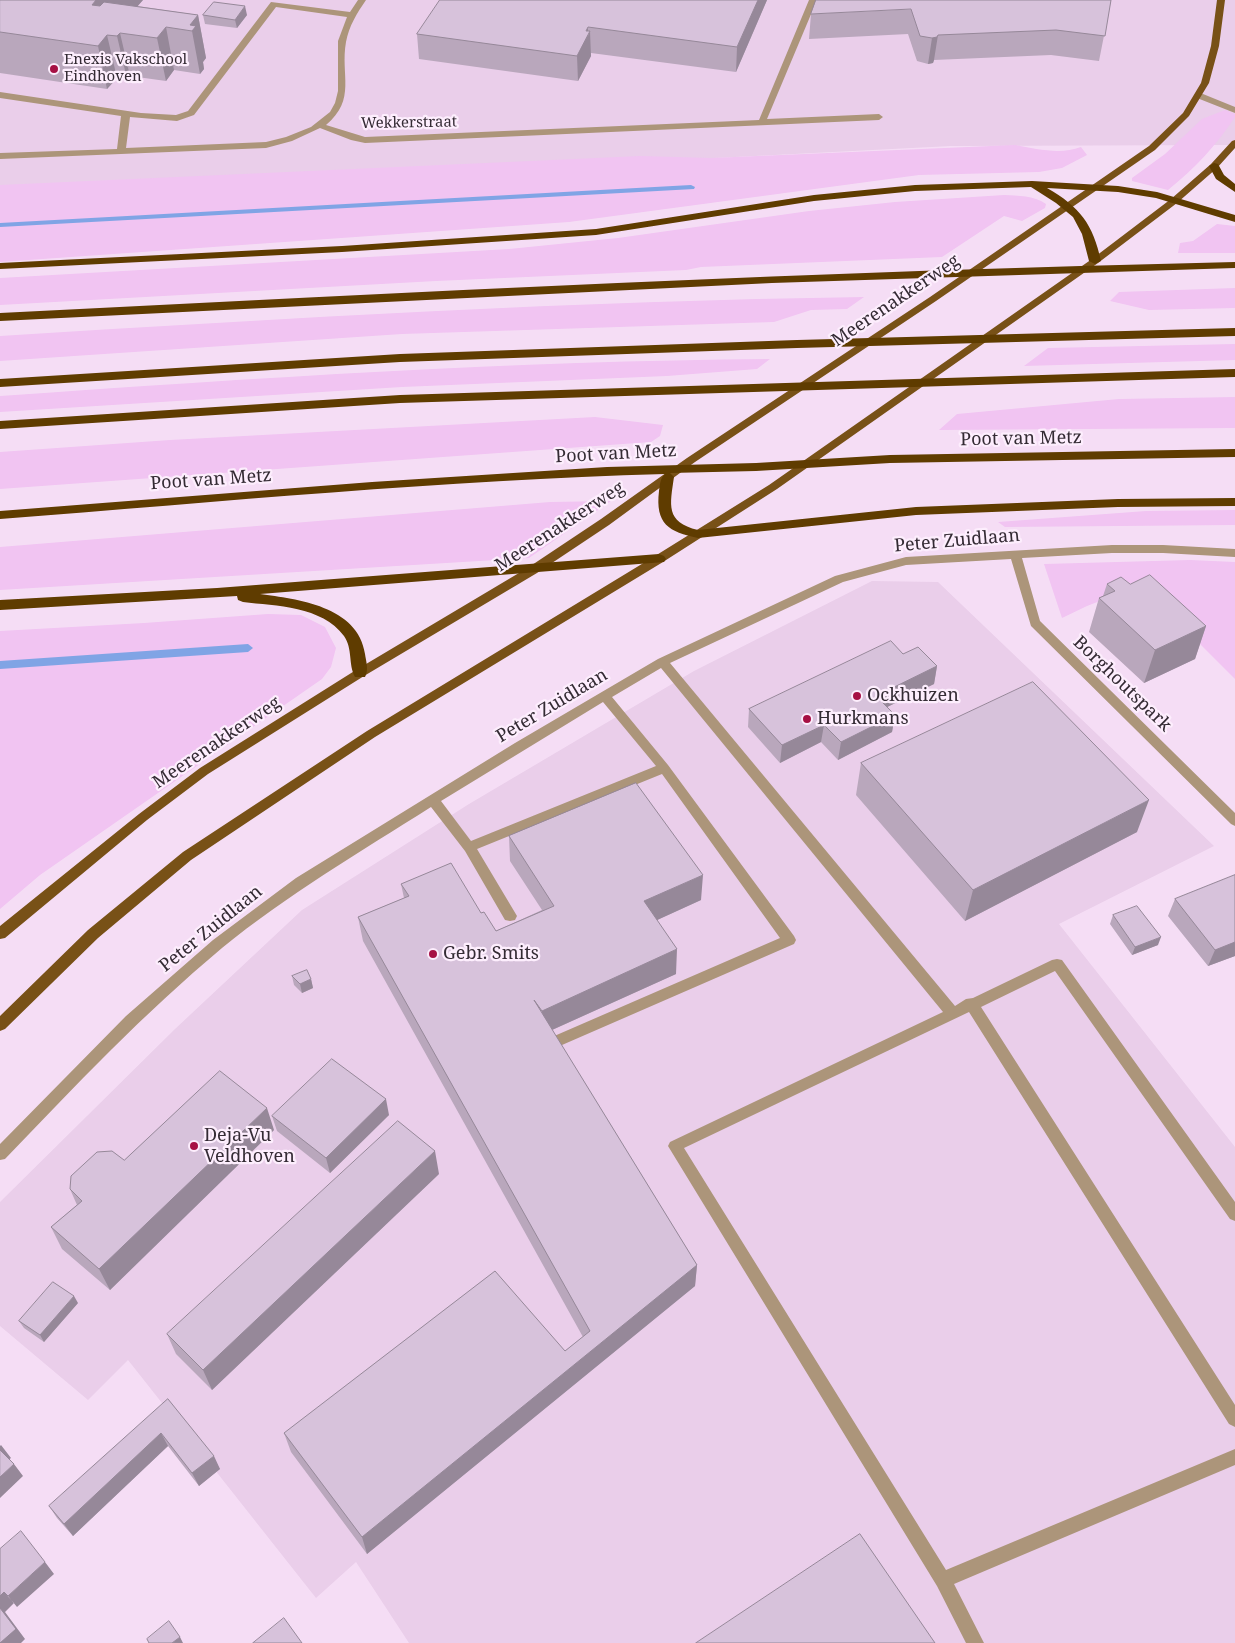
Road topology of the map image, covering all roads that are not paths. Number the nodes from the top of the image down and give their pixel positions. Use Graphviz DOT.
graph roads {
  1 [pos="362,0"];
  2 [pos="813,0"];
  3 [pos="1221,0"];
  4 [pos="351,15"];
  5 [pos="0,95"];
  6 [pos="1200,96"];
  7 [pos="1235,100"];
  8 [pos="1235,110"];
  9 [pos="126,114"];
  10 [pos="879,117"];
  11 [pos="762,122"];
  12 [pos="319,125"];
  13 [pos="1235,143"];
  14 [pos="121,150"];
  15 [pos="0,156"];
  16 [pos="1214,166"];
  17 [pos="1032,184"];
  18 [pos="1095,188"];
  19 [pos="1235,189"];
  20 [pos="1174,201"];
  21 [pos="1069,206"];
  22 [pos="1235,219"];
  23 [pos="1095,261"];
  24 [pos="0,266"];
  25 [pos="1235,266"];
  26 [pos="0,317"];
  27 [pos="1235,332"];
  28 [pos="1235,373"];
  29 [pos="0,383"];
  30 [pos="0,425"];
  31 [pos="1235,453"];
  32 [pos="668,477"];
  33 [pos="1235,502"];
  34 [pos="0,515"];
  35 [pos="698,534"];
  36 [pos="1235,553"];
  37 [pos="1015,554"];
  38 [pos="659,559"];
  39 [pos="533,570"];
  40 [pos="217,594"];
  41 [pos="0,605"];
  42 [pos="662,662"];
  43 [pos="360,673"];
  44 [pos="605,696"];
  45 [pos="664,768"];
  46 [pos="433,800"];
  47 [pos="1235,821"];
  48 [pos="469,847"];
  49 [pos="510,916"];
  50 [pos="0,934"];
  51 [pos="971,1003"];
  52 [pos="952,1013"];
  53 [pos="0,1025"];
  54 [pos="557,1041"];
  55 [pos="0,1154"];
  56 [pos="1235,1214"];
  57 [pos="1235,1419"];
  58 [pos="1235,1457"];
  59 [pos="943,1580"];
  60 [pos="975,1643"];
  1 -- 4 [label="street"];
  2 -- 11 [label="street"];
  3 -- 6 [label="main road, Meerenakkerweg"];
  4 -- 9 [label="street"];
  4 -- 12 [label="street"];
  5 -- 9 [label="street"];
  6 -- 7 [label="street"];
  6 -- 8 [label="street"];
  6 -- 18 [label="main road, Meerenakkerweg"];
  9 -- 14 [label="street"];
  10 -- 11 [label="street, Wekkerstraat"];
  11 -- 12 [label="street, Wekkerstraat"];
  12 -- 14 [label="street"];
  13 -- 16 [label="main road"];
  14 -- 15 [label="street"];
  16 -- 19 [label="highway"];
  16 -- 20 [label="main road"];
  17 -- 18 [label="highway"];
  17 -- 21 [label="highway"];
  17 -- 24 [label="highway"];
  18 -- 20 [label="highway"];
  18 -- 21 [label="main road, Meerenakkerweg"];
  20 -- 22 [label="highway"];
  20 -- 23 [label="main road"];
  21 -- 23 [label="highway"];
  21 -- 32 [label="main road, Meerenakkerweg"];
  23 -- 35 [label="main road"];
  25 -- 26 [label="highway"];
  27 -- 29 [label="highway"];
  28 -- 30 [label="highway"];
  31 -- 34 [label="highway, Poot van Metz"];
  32 -- 35 [label="highway"];
  32 -- 39 [label="main road, Meerenakkerweg"];
  33 -- 35 [label="highway"];
  35 -- 38 [label="main road"];
  36 -- 37 [label="street, Peter Zuidlaan"];
  37 -- 42 [label="street, Peter Zuidlaan"];
  37 -- 47 [label="street, Borghoutspark"];
  38 -- 39 [label="highway"];
  38 -- 53 [label="main road"];
  39 -- 40 [label="highway"];
  39 -- 43 [label="main road, Meerenakkerweg"];
  40 -- 41 [label="highway"];
  40 -- 43 [label="highway"];
  42 -- 44 [label="street, Peter Zuidlaan"];
  42 -- 52 [label="street"];
  43 -- 50 [label="main road, Meerenakkerweg"];
  44 -- 45 [label="street"];
  44 -- 46 [label="street, Peter Zuidlaan"];
  45 -- 48 [label="street"];
  45 -- 54 [label="street"];
  46 -- 48 [label="street"];
  46 -- 55 [label="street, Peter Zuidlaan"];
  48 -- 49 [label="street"];
  51 -- 52 [label="street"];
  51 -- 56 [label="street"];
  51 -- 57 [label="street"];
  52 -- 59 [label="street"];
  58 -- 59 [label="street"];
  59 -- 60 [label="street"];
}
